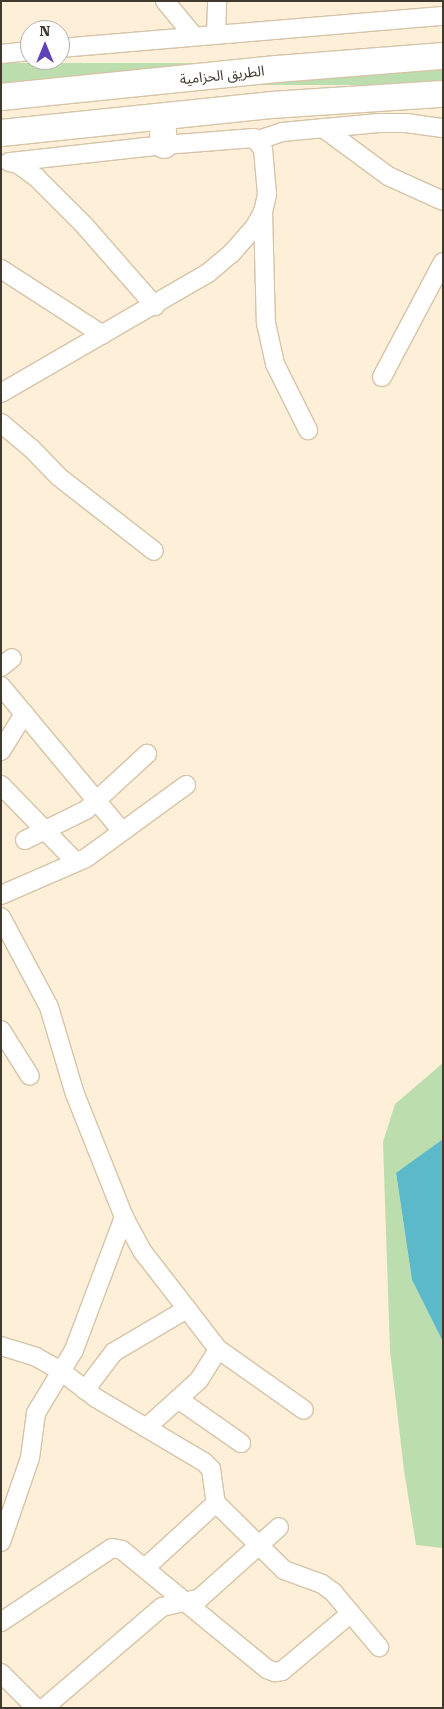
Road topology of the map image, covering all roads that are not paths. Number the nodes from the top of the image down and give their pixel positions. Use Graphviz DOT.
graph roads {
  1 [pos="165,1"];
  2 [pos="217,1"];
  3 [pos="443,16"];
  4 [pos="216,34"];
  5 [pos="194,36"];
  6 [pos="70,47"];
  7 [pos="20,52"];
  8 [pos="1,54"];
  9 [pos="443,56"];
  10 [pos="443,94"];
  11 [pos="1,97"];
  12 [pos="162,117"];
  13 [pos="324,128"];
  14 [pos="443,128"];
  15 [pos="1,133"];
  16 [pos="258,140"];
  17 [pos="164,145"];
  18 [pos="6,163"];
  19 [pos="443,201"];
  20 [pos="263,212"];
  21 [pos="1,269"];
  22 [pos="441,271"];
  23 [pos="155,306"];
  24 [pos="103,334"];
  25 [pos="382,377"];
  26 [pos="1,393"];
  27 [pos="1,423"];
  28 [pos="308,430"];
  29 [pos="154,551"];
  30 [pos="1,686"];
  31 [pos="24,714"];
  32 [pos="1,750"];
  33 [pos="147,754"];
  34 [pos="1,785"];
  35 [pos="186,785"];
  36 [pos="97,802"];
  37 [pos="46,830"];
  38 [pos="122,831"];
  39 [pos="25,840"];
  40 [pos="76,862"];
  41 [pos="1,895"];
  42 [pos="1,917"];
  43 [pos="1,1030"];
  44 [pos="30,1076"];
  45 [pos="124,1217"];
  46 [pos="187,1309"];
  47 [pos="1,1346"];
  48 [pos="218,1349"];
  49 [pos="61,1371"];
  50 [pos="85,1390"];
  51 [pos="178,1399"];
  52 [pos="304,1410"];
  53 [pos="146,1428"];
  54 [pos="241,1443"];
  55 [pos="216,1503"];
  56 [pos="279,1526"];
  57 [pos="1,1542"];
  58 [pos="258,1546"];
  59 [pos="145,1568"];
  60 [pos="184,1601"];
  61 [pos="351,1613"];
  62 [pos="1,1622"];
  63 [pos="379,1647"];
  64 [pos="1,1673"];
  65 [pos="36,1708"];
  66 [pos="44,1708"];
  1 -- 5 [label="street"];
  2 -- 4 [label="street"];
  3 -- 4 [label="street"];
  4 -- 5 [label="street"];
  5 -- 6 [label="street"];
  7 -- 8 [label="street"];
  9 -- 11 [label="highway, الطريق الحزامية"];
  10 -- 12 [label="highway"];
  12 -- 15 [label="highway"];
  12 -- 17 [label="highway"];
  13 -- 14 [label="street"];
  13 -- 16 [label="street"];
  13 -- 19 [label="street"];
  16 -- 17 [label="street"];
  16 -- 20 [label="street"];
  17 -- 18 [label="street"];
  18 -- 23 [label="street"];
  20 -- 23 [label="street"];
  20 -- 28 [label="street"];
  21 -- 24 [label="street"];
  22 -- 25 [label="street"];
  23 -- 24 [label="street"];
  24 -- 26 [label="street"];
  27 -- 29 [label="street"];
  30 -- 31 [label="street"];
  31 -- 32 [label="street"];
  31 -- 36 [label="street"];
  33 -- 36 [label="street"];
  34 -- 37 [label="street"];
  35 -- 38 [label="street"];
  36 -- 37 [label="street"];
  36 -- 38 [label="street"];
  37 -- 39 [label="street"];
  37 -- 40 [label="street"];
  38 -- 40 [label="street"];
  40 -- 41 [label="street"];
  42 -- 45 [label="street"];
  43 -- 44 [label="street"];
  45 -- 46 [label="street"];
  45 -- 49 [label="street"];
  46 -- 48 [label="street"];
  46 -- 50 [label="street"];
  47 -- 49 [label="street"];
  48 -- 51 [label="street"];
  48 -- 52 [label="street"];
  49 -- 50 [label="street"];
  49 -- 57 [label="street"];
  50 -- 53 [label="street"];
  51 -- 53 [label="street"];
  51 -- 54 [label="street"];
  53 -- 55 [label="street"];
  55 -- 58 [label="street"];
  55 -- 59 [label="street"];
  56 -- 58 [label="street"];
  58 -- 60 [label="street"];
  58 -- 61 [label="street"];
  59 -- 60 [label="street"];
  59 -- 62 [label="street"];
  60 -- 61 [label="street"];
  60 -- 66 [label="street"];
  61 -- 63 [label="street"];
  64 -- 65 [label="street"];
}
